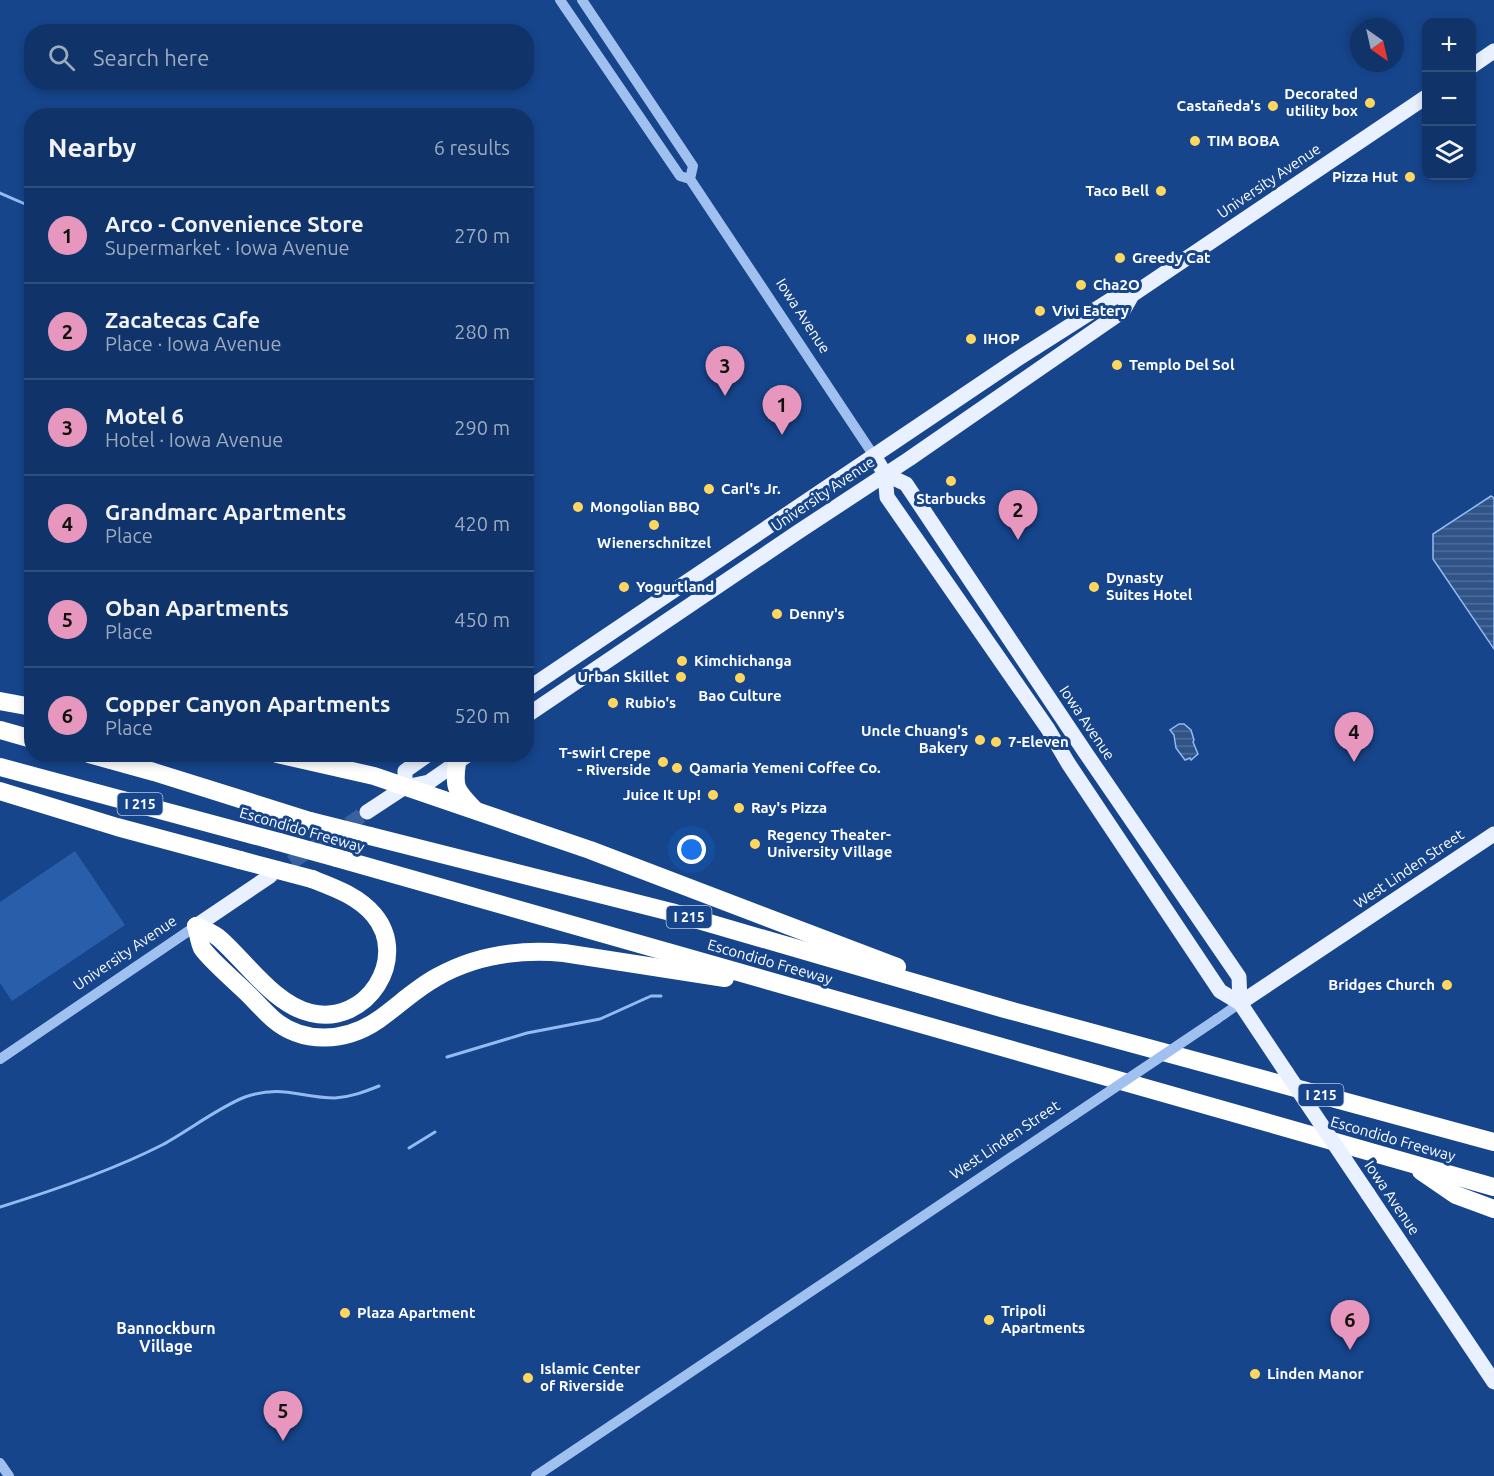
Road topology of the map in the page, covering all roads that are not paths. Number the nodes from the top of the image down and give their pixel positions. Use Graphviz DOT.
graph roads {
  1 [pos="560,0"];
  2 [pos="582,0"];
  3 [pos="1494,51"];
  4 [pos="1476,63"];
  5 [pos="1422,100"];
  6 [pos="690,179"];
  7 [pos="1132,295"];
  8 [pos="1067,327"];
  9 [pos="1023,380"];
  10 [pos="873,456"];
  11 [pos="885,474"];
  12 [pos="534,685"];
  13 [pos="0,701"];
  14 [pos="24,706"];
  15 [pos="534,711"];
  16 [pos="0,730"];
  17 [pos="24,737"];
  18 [pos="118,762"];
  19 [pos="312,762"];
  20 [pos="418,762"];
  21 [pos="459,762"];
  22 [pos="462,762"];
  23 [pos="0,767"];
  24 [pos="405,787"];
  25 [pos="0,791"];
  26 [pos="476,811"];
  27 [pos="367,812"];
  28 [pos="1494,834"];
  29 [pos="270,876"];
  30 [pos="196,926"];
  31 [pos="801,989"];
  32 [pos="1240,1003"];
  33 [pos="1005,1009"];
  34 [pos="0,1059"];
  35 [pos="1423,1123"];
  36 [pos="1494,1136"];
  37 [pos="1494,1142"];
  38 [pos="1407,1162"];
  39 [pos="1494,1187"];
  40 [pos="1494,1209"];
  41 [pos="1494,1383"];
  42 [pos="0,1463"];
  43 [pos="9,1476"];
  44 [pos="536,1476"];
  1 -- 6 [label="street, Iowa Avenue"];
  2 -- 6 [label="street, Iowa Avenue"];
  3 -- 4 [label="main road"];
  5 -- 7 [label="main road, University Avenue"];
  6 -- 10 [label="street, Iowa Avenue"];
  7 -- 8 [label="main road, University Avenue"];
  7 -- 9 [label="main road, University Avenue"];
  8 -- 9 [label="main road"];
  8 -- 10 [label="main road, University Avenue"];
  9 -- 11 [label="main road, University Avenue"];
  10 -- 11 [label="main road, Iowa Avenue"];
  10 -- 12 [label="main road, University Avenue"];
  11 -- 15 [label="main road, University Avenue"];
  11 -- 32 [label="main road, Iowa Avenue"];
  11 -- 32 [label="main road, Iowa Avenue"];
  13 -- 14 [label="highway"];
  16 -- 17 [label="highway"];
  18 -- 33 [label="highway, Escondido Freeway / I 215, bridge"];
  19 -- 24 [label="highway"];
  20 -- 24 [label="main road"];
  21 -- 24 [label="main road"];
  22 -- 26 [label="highway"];
  23 -- 31 [label="highway, Escondido Freeway / I 215, bridge"];
  24 -- 26 [label="highway"];
  24 -- 27 [label="main road"];
  25 -- 30 [label="highway, bridge"];
  26 -- 33 [label="highway"];
  28 -- 32 [label="main road, West Linden Street"];
  29 -- 30 [label="main road, University Avenue"];
  30 -- 31 [label="highway"];
  30 -- 34 [label="street, University Avenue"];
  31 -- 38 [label="highway, Escondido Freeway / I 215"];
  32 -- 41 [label="main road, Iowa Avenue, bridge"];
  32 -- 44 [label="street, West Linden Street, bridge"];
  33 -- 35 [label="highway, Escondido Freeway / I 215"];
  35 -- 36 [label="highway"];
  35 -- 37 [label="highway, Escondido Freeway / I 215"];
  38 -- 39 [label="highway, Escondido Freeway / I 215"];
  38 -- 40 [label="highway"];
  42 -- 43 [label="street"];
}
